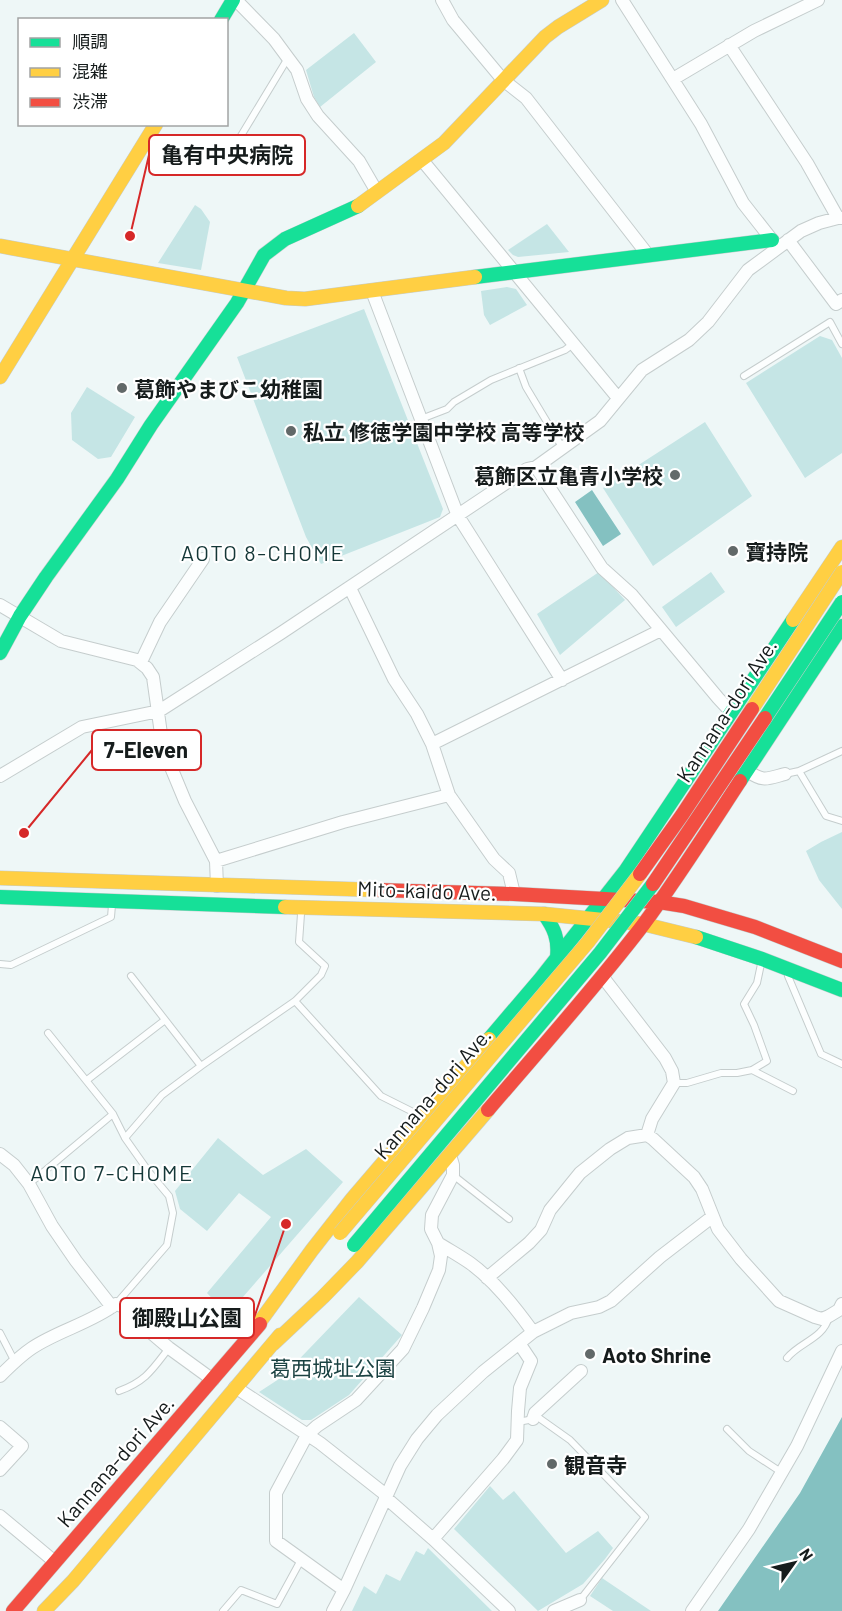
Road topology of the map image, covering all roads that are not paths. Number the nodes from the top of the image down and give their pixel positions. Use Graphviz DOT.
graph roads {
  1 [pos="235,0"];
  2 [pos="442,0"];
  3 [pos="602,0"];
  4 [pos="622,0"];
  5 [pos="819,0"];
  6 [pos="222,18"];
  7 [pos="729,45"];
  8 [pos="288,58"];
  9 [pos="673,79"];
  10 [pos="503,80"];
  11 [pos="155,126"];
  12 [pos="239,139"];
  13 [pos="422,160"];
  14 [pos="377,192"];
  15 [pos="840,218"];
  16 [pos="788,240"];
  17 [pos="775,244"];
  18 [pos="0,246"];
  19 [pos="648,255"];
  20 [pos="72,259"];
  21 [pos="515,272"];
  22 [pos="244,291"];
  23 [pos="372,291"];
  24 [pos="842,300"];
  25 [pos="573,344"];
  26 [pos="842,344"];
  27 [pos="519,368"];
  28 [pos="0,376"];
  29 [pos="744,376"];
  30 [pos="618,399"];
  31 [pos="420,419"];
  32 [pos="562,447"];
  33 [pos="536,467"];
  34 [pos="458,516"];
  35 [pos="842,547"];
  36 [pos="203,559"];
  37 [pos="842,572"];
  38 [pos="350,588"];
  39 [pos="842,602"];
  40 [pos="0,605"];
  41 [pos="20,616"];
  42 [pos="842,627"];
  43 [pos="661,630"];
  44 [pos="0,653"];
  45 [pos="141,662"];
  46 [pos="562,680"];
  47 [pos="159,711"];
  48 [pos="731,712"];
  49 [pos="432,744"];
  50 [pos="842,751"];
  51 [pos="747,771"];
  52 [pos="799,771"];
  53 [pos="785,774"];
  54 [pos="0,776"];
  55 [pos="449,795"];
  56 [pos="663,817"];
  57 [pos="842,821"];
  58 [pos="697,847"];
  59 [pos="216,861"];
  60 [pos="0,878"];
  61 [pos="217,886"];
  62 [pos="514,894"];
  63 [pos="0,897"];
  64 [pos="603,899"];
  65 [pos="112,901"];
  66 [pos="659,902"];
  67 [pos="300,908"];
  68 [pos="544,914"];
  69 [pos="588,918"];
  70 [pos="643,924"];
  71 [pos="557,957"];
  72 [pos="762,959"];
  73 [pos="842,961"];
  74 [pos="0,964"];
  75 [pos="784,968"];
  76 [pos="602,975"];
  77 [pos="131,976"];
  78 [pos="541,978"];
  79 [pos="842,990"];
  80 [pos="295,1001"];
  81 [pos="577,1006"];
  82 [pos="165,1020"];
  83 [pos="48,1033"];
  84 [pos="842,1064"];
  85 [pos="201,1066"];
  86 [pos="752,1070"];
  87 [pos="87,1080"];
  88 [pos="674,1083"];
  89 [pos="793,1091"];
  90 [pos="113,1114"];
  91 [pos="423,1117"];
  92 [pos="647,1135"];
  93 [pos="125,1138"];
  94 [pos="0,1154"];
  95 [pos="450,1155"];
  96 [pos="453,1175"];
  97 [pos="29,1184"];
  98 [pos="712,1216"];
  99 [pos="509,1219"];
  100 [pos="438,1243"];
  101 [pos="487,1278"];
  102 [pos="842,1304"];
  103 [pos="114,1306"];
  104 [pos="830,1316"];
  105 [pos="533,1332"];
  106 [pos="0,1333"];
  107 [pos="251,1334"];
  108 [pos="519,1343"];
  109 [pos="273,1344"];
  110 [pos="169,1348"];
  111 [pos="842,1351"];
  112 [pos="787,1358"];
  113 [pos="15,1362"];
  114 [pos="581,1371"];
  115 [pos="0,1376"];
  116 [pos="213,1380"];
  117 [pos="235,1387"];
  118 [pos="119,1391"];
  119 [pos="533,1419"];
  120 [pos="518,1422"];
  121 [pos="0,1427"];
  122 [pos="727,1428"];
  123 [pos="307,1435"];
  124 [pos="0,1470"];
  125 [pos="782,1472"];
  126 [pos="385,1496"];
  127 [pos="0,1516"];
  128 [pos="433,1539"];
  129 [pos="301,1559"];
  130 [pos="55,1562"];
  131 [pos="344,1590"];
  132 [pos="580,1600"];
  133 [pos="14,1611"];
  134 [pos="44,1611"];
  135 [pos="223,1611"];
  136 [pos="333,1611"];
  137 [pos="509,1611"];
  138 [pos="554,1611"];
  139 [pos="692,1611"];
  1 -- 6 [label="main road"];
  1 -- 8 [label="street"];
  2 -- 10 [label="street"];
  3 -- 10 [label="main road"];
  4 -- 9 [label="street"];
  5 -- 7 [label="street"];
  7 -- 9 [label="street"];
  7 -- 15 [label="street"];
  8 -- 12 [label="lane"];
  8 -- 14 [label="street"];
  9 -- 17 [label="street"];
  10 -- 13 [label="main road"];
  10 -- 19 [label="street"];
  11 -- 20 [label="main road"];
  13 -- 14 [label="main road"];
  13 -- 21 [label="street"];
  14 -- 22 [label="main road"];
  15 -- 16 [label="street"];
  16 -- 17 [label="street"];
  16 -- 24 [label="street"];
  17 -- 19 [label="main road"];
  17 -- 30 [label="street"];
  18 -- 20 [label="main road"];
  19 -- 21 [label="main road"];
  20 -- 22 [label="main road"];
  20 -- 28 [label="main road"];
  21 -- 23 [label="main road"];
  21 -- 25 [label="street"];
  22 -- 23 [label="main road"];
  22 -- 41 [label="main road"];
  23 -- 31 [label="street"];
  25 -- 27 [label="lane"];
  25 -- 30 [label="street"];
  26 -- 29 [label="lane"];
  27 -- 31 [label="lane"];
  27 -- 32 [label="lane"];
  30 -- 32 [label="street"];
  31 -- 34 [label="street"];
  32 -- 33 [label="street"];
  33 -- 34 [label="street"];
  33 -- 43 [label="street"];
  34 -- 38 [label="street"];
  34 -- 46 [label="street"];
  35 -- 48 [label="main road"];
  36 -- 45 [label="street"];
  37 -- 107 [label="main road, Kannana-dori Ave., bridge"];
  38 -- 47 [label="street"];
  38 -- 49 [label="street"];
  39 -- 109 [label="main road, Kannana-dori Ave., bridge"];
  40 -- 41 [label="street"];
  41 -- 44 [label="main road"];
  41 -- 45 [label="street"];
  42 -- 51 [label="main road"];
  43 -- 46 [label="street"];
  43 -- 48 [label="street"];
  45 -- 47 [label="street"];
  46 -- 49 [label="street"];
  47 -- 54 [label="street"];
  47 -- 59 [label="street"];
  48 -- 56 [label="main road"];
  49 -- 55 [label="street"];
  50 -- 52 [label="lane"];
  51 -- 53 [label="street"];
  51 -- 58 [label="main road"];
  52 -- 53 [label="lane"];
  52 -- 57 [label="lane"];
  55 -- 59 [label="street"];
  55 -- 62 [label="street"];
  56 -- 58 [label="main road"];
  56 -- 64 [label="main road"];
  58 -- 66 [label="main road"];
  59 -- 61 [label="street"];
  60 -- 61 [label="main road, Mito-kaido Ave."];
  61 -- 62 [label="main road, Mito-kaido Ave."];
  62 -- 64 [label="main road, Mito-kaido Ave."];
  63 -- 65 [label="main road, Mito-kaido Ave."];
  64 -- 66 [label="main road, Mito-kaido Ave."];
  64 -- 69 [label="main road"];
  65 -- 67 [label="main road, Mito-kaido Ave."];
  65 -- 74 [label="lane"];
  66 -- 70 [label="main road"];
  66 -- 73 [label="main road, Mito-kaido Ave."];
  67 -- 68 [label="main road, Mito-kaido Ave."];
  67 -- 80 [label="lane"];
  68 -- 69 [label="main road, Mito-kaido Ave."];
  68 -- 71 [label="main road"];
  69 -- 70 [label="main road, Mito-kaido Ave."];
  69 -- 71 [label="main road"];
  70 -- 72 [label="main road, Mito-kaido Ave."];
  70 -- 76 [label="main road"];
  71 -- 78 [label="main road"];
  72 -- 75 [label="main road, Mito-kaido Ave."];
  72 -- 86 [label="lane"];
  75 -- 79 [label="main road, Mito-kaido Ave."];
  75 -- 84 [label="lane"];
  76 -- 81 [label="main road"];
  76 -- 88 [label="street"];
  77 -- 82 [label="lane"];
  78 -- 81 [label="main road"];
  78 -- 91 [label="main road"];
  80 -- 85 [label="lane"];
  80 -- 91 [label="lane"];
  81 -- 95 [label="main road"];
  82 -- 85 [label="lane"];
  82 -- 87 [label="lane"];
  83 -- 87 [label="lane"];
  85 -- 93 [label="lane"];
  86 -- 88 [label="lane"];
  86 -- 89 [label="lane"];
  87 -- 90 [label="lane"];
  88 -- 92 [label="street"];
  90 -- 93 [label="lane"];
  90 -- 97 [label="lane"];
  91 -- 107 [label="main road"];
  92 -- 98 [label="street"];
  92 -- 101 [label="street"];
  93 -- 103 [label="lane"];
  94 -- 97 [label="street"];
  95 -- 96 [label="street"];
  95 -- 109 [label="main road"];
  96 -- 99 [label="lane"];
  96 -- 100 [label="street"];
  97 -- 103 [label="street"];
  98 -- 104 [label="street"];
  98 -- 105 [label="street"];
  100 -- 101 [label="street"];
  100 -- 123 [label="street"];
  101 -- 105 [label="street"];
  102 -- 104 [label="street"];
  103 -- 110 [label="street"];
  103 -- 113 [label="street"];
  104 -- 112 [label="lane"];
  105 -- 108 [label="street"];
  106 -- 113 [label="lane"];
  107 -- 116 [label="main road, Kannana-dori Ave."];
  108 -- 120 [label="street"];
  108 -- 126 [label="street"];
  109 -- 117 [label="main road, Kannana-dori Ave."];
  110 -- 116 [label="street"];
  110 -- 118 [label="lane"];
  111 -- 125 [label="street"];
  113 -- 115 [label="street"];
  114 -- 119 [label="street"];
  116 -- 130 [label="main road, Kannana-dori Ave."];
  117 -- 123 [label="street"];
  117 -- 134 [label="main road, Kannana-dori Ave."];
  119 -- 120 [label="lane"];
  119 -- 132 [label="lane"];
  120 -- 128 [label="street"];
  121 -- 124 [label="street"];
  122 -- 125 [label="lane"];
  123 -- 126 [label="street"];
  123 -- 129 [label="street"];
  125 -- 139 [label="street"];
  126 -- 128 [label="street"];
  126 -- 131 [label="street"];
  127 -- 130 [label="street"];
  128 -- 137 [label="street"];
  129 -- 131 [label="street"];
  129 -- 135 [label="lane"];
  130 -- 133 [label="main road, Kannana-dori Ave."];
  131 -- 136 [label="street"];
  132 -- 138 [label="street"];
}
